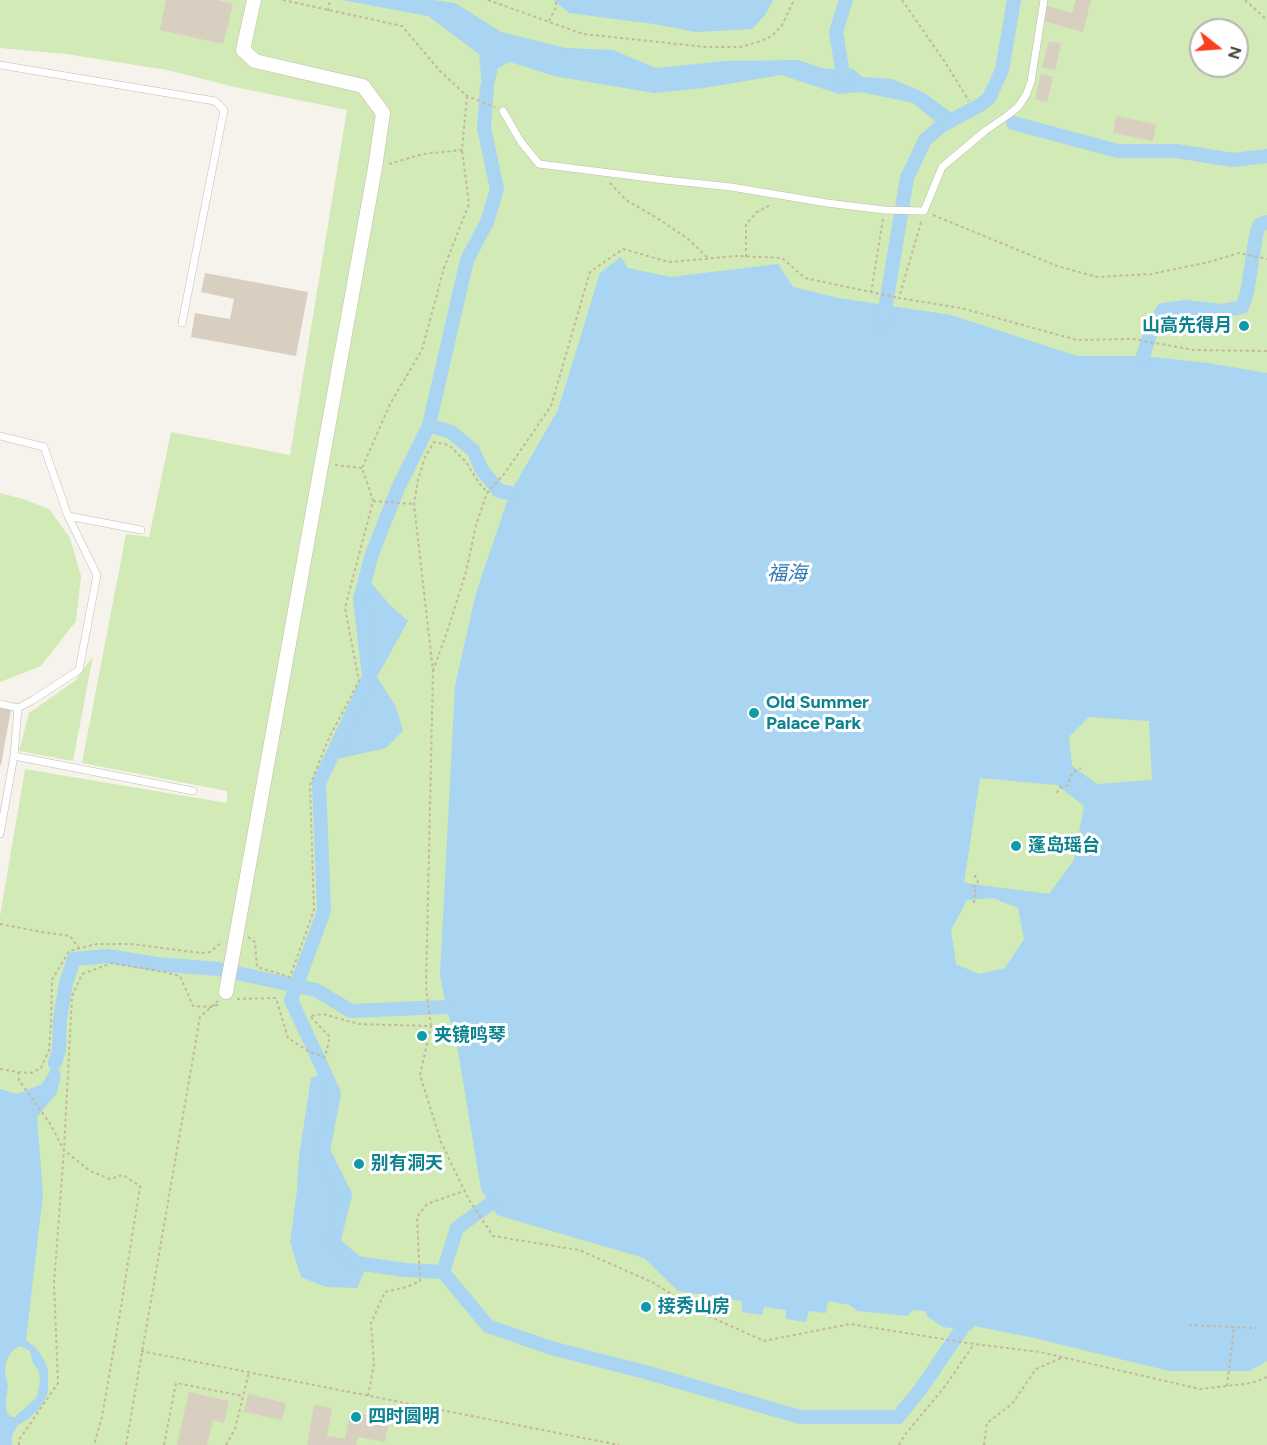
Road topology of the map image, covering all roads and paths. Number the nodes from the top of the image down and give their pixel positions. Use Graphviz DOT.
graph roads {
  1 [pos="254,0"];
  2 [pos="284,0"];
  3 [pos="488,0"];
  4 [pos="556,0"];
  5 [pos="794,0"];
  6 [pos="902,0"];
  7 [pos="1044,0"];
  8 [pos="1245,0"];
  9 [pos="330,1"];
  10 [pos="328,11"];
  11 [pos="1267,20"];
  12 [pos="549,21"];
  13 [pos="0,65"];
  14 [pos="467,96"];
  15 [pos="969,101"];
  16 [pos="503,111"];
  17 [pos="462,150"];
  18 [pos="375,168"];
  19 [pos="599,172"];
  20 [pos="786,196"];
  21 [pos="884,210"];
  22 [pos="924,211"];
  23 [pos="746,257"];
  24 [pos="709,259"];
  25 [pos="1267,259"];
  26 [pos="872,293"];
  27 [pos="899,298"];
  28 [pos="182,323"];
  29 [pos="1267,351"];
  30 [pos="0,436"];
  31 [pos="322,464"];
  32 [pos="362,468"];
  33 [pos="487,493"];
  34 [pos="373,501"];
  35 [pos="414,504"];
  36 [pos="68,516"];
  37 [pos="141,530"];
  38 [pos="433,671"];
  39 [pos="0,704"];
  40 [pos="18,708"];
  41 [pos="14,756"];
  42 [pos="1081,768"];
  43 [pos="193,791"];
  44 [pos="1057,793"];
  45 [pos="0,834"];
  46 [pos="976,873"];
  47 [pos="974,903"];
  48 [pos="0,924"];
  49 [pos="237,929"];
  50 [pos="79,948"];
  51 [pos="227,998"];
  52 [pos="211,1007"];
  53 [pos="431,1026"];
  54 [pos="0,1069"];
  55 [pos="18,1072"];
  56 [pos="64,1150"];
  57 [pos="464,1191"];
  58 [pos="1189,1325"];
  59 [pos="1234,1328"];
  60 [pos="1256,1328"];
  61 [pos="974,1344"];
  62 [pos="141,1351"];
  63 [pos="1064,1357"];
  64 [pos="249,1372"];
  65 [pos="1267,1377"];
  66 [pos="1227,1386"];
  67 [pos="243,1396"];
  68 [pos="368,1396"];
  69 [pos="19,1445"];
  70 [pos="94,1445"];
  71 [pos="126,1445"];
  72 [pos="164,1445"];
  73 [pos="226,1445"];
  74 [pos="619,1445"];
  75 [pos="899,1445"];
  76 [pos="984,1445"];
  1 -- 18 [label="street"];
  2 -- 10 [label="path"];
  3 -- 12 [label="path"];
  4 -- 12 [label="path"];
  5 -- 12 [label="path"];
  6 -- 15 [label="path"];
  7 -- 22 [label="lane"];
  8 -- 11 [label="path"];
  9 -- 10 [label="path"];
  10 -- 14 [label="path"];
  13 -- 28 [label="lane"];
  14 -- 16 [label="path"];
  14 -- 17 [label="path"];
  16 -- 19 [label="lane"];
  17 -- 18 [label="path"];
  17 -- 32 [label="path"];
  18 -- 31 [label="street"];
  19 -- 20 [label="lane"];
  19 -- 24 [label="path"];
  20 -- 21 [label="lane"];
  20 -- 23 [label="path"];
  21 -- 22 [label="lane"];
  21 -- 26 [label="path"];
  22 -- 25 [label="path"];
  22 -- 27 [label="path"];
  23 -- 24 [label="path"];
  23 -- 26 [label="path"];
  24 -- 33 [label="path"];
  26 -- 27 [label="path"];
  27 -- 29 [label="path"];
  30 -- 36 [label="lane"];
  31 -- 32 [label="path"];
  31 -- 49 [label="street"];
  32 -- 34 [label="path"];
  33 -- 35 [label="path"];
  33 -- 38 [label="path"];
  34 -- 35 [label="path"];
  34 -- 49 [label="path"];
  35 -- 38 [label="path"];
  36 -- 37 [label="lane"];
  36 -- 40 [label="lane"];
  38 -- 53 [label="path"];
  39 -- 40 [label="lane"];
  40 -- 41 [label="lane"];
  41 -- 43 [label="lane"];
  41 -- 45 [label="lane"];
  42 -- 44 [label="path"];
  46 -- 47 [label="path"];
  48 -- 50 [label="path"];
  49 -- 50 [label="path"];
  49 -- 51 [label="street"];
  50 -- 55 [label="path"];
  51 -- 52 [label="path"];
  51 -- 52 [label="path"];
  51 -- 53 [label="path"];
  52 -- 56 [label="path"];
  52 -- 62 [label="path"];
  53 -- 57 [label="path"];
  54 -- 55 [label="path"];
  55 -- 56 [label="path"];
  56 -- 69 [label="path"];
  56 -- 70 [label="path"];
  57 -- 61 [label="path"];
  57 -- 68 [label="path"];
  58 -- 59 [label="path"];
  59 -- 60 [label="path"];
  59 -- 66 [label="path"];
  61 -- 63 [label="path"];
  61 -- 75 [label="path"];
  62 -- 64 [label="path"];
  62 -- 71 [label="path"];
  63 -- 66 [label="path"];
  63 -- 76 [label="path"];
  64 -- 67 [label="path"];
  64 -- 68 [label="path"];
  65 -- 66 [label="path"];
  67 -- 72 [label="path"];
  67 -- 73 [label="path"];
  68 -- 74 [label="path"];
}
